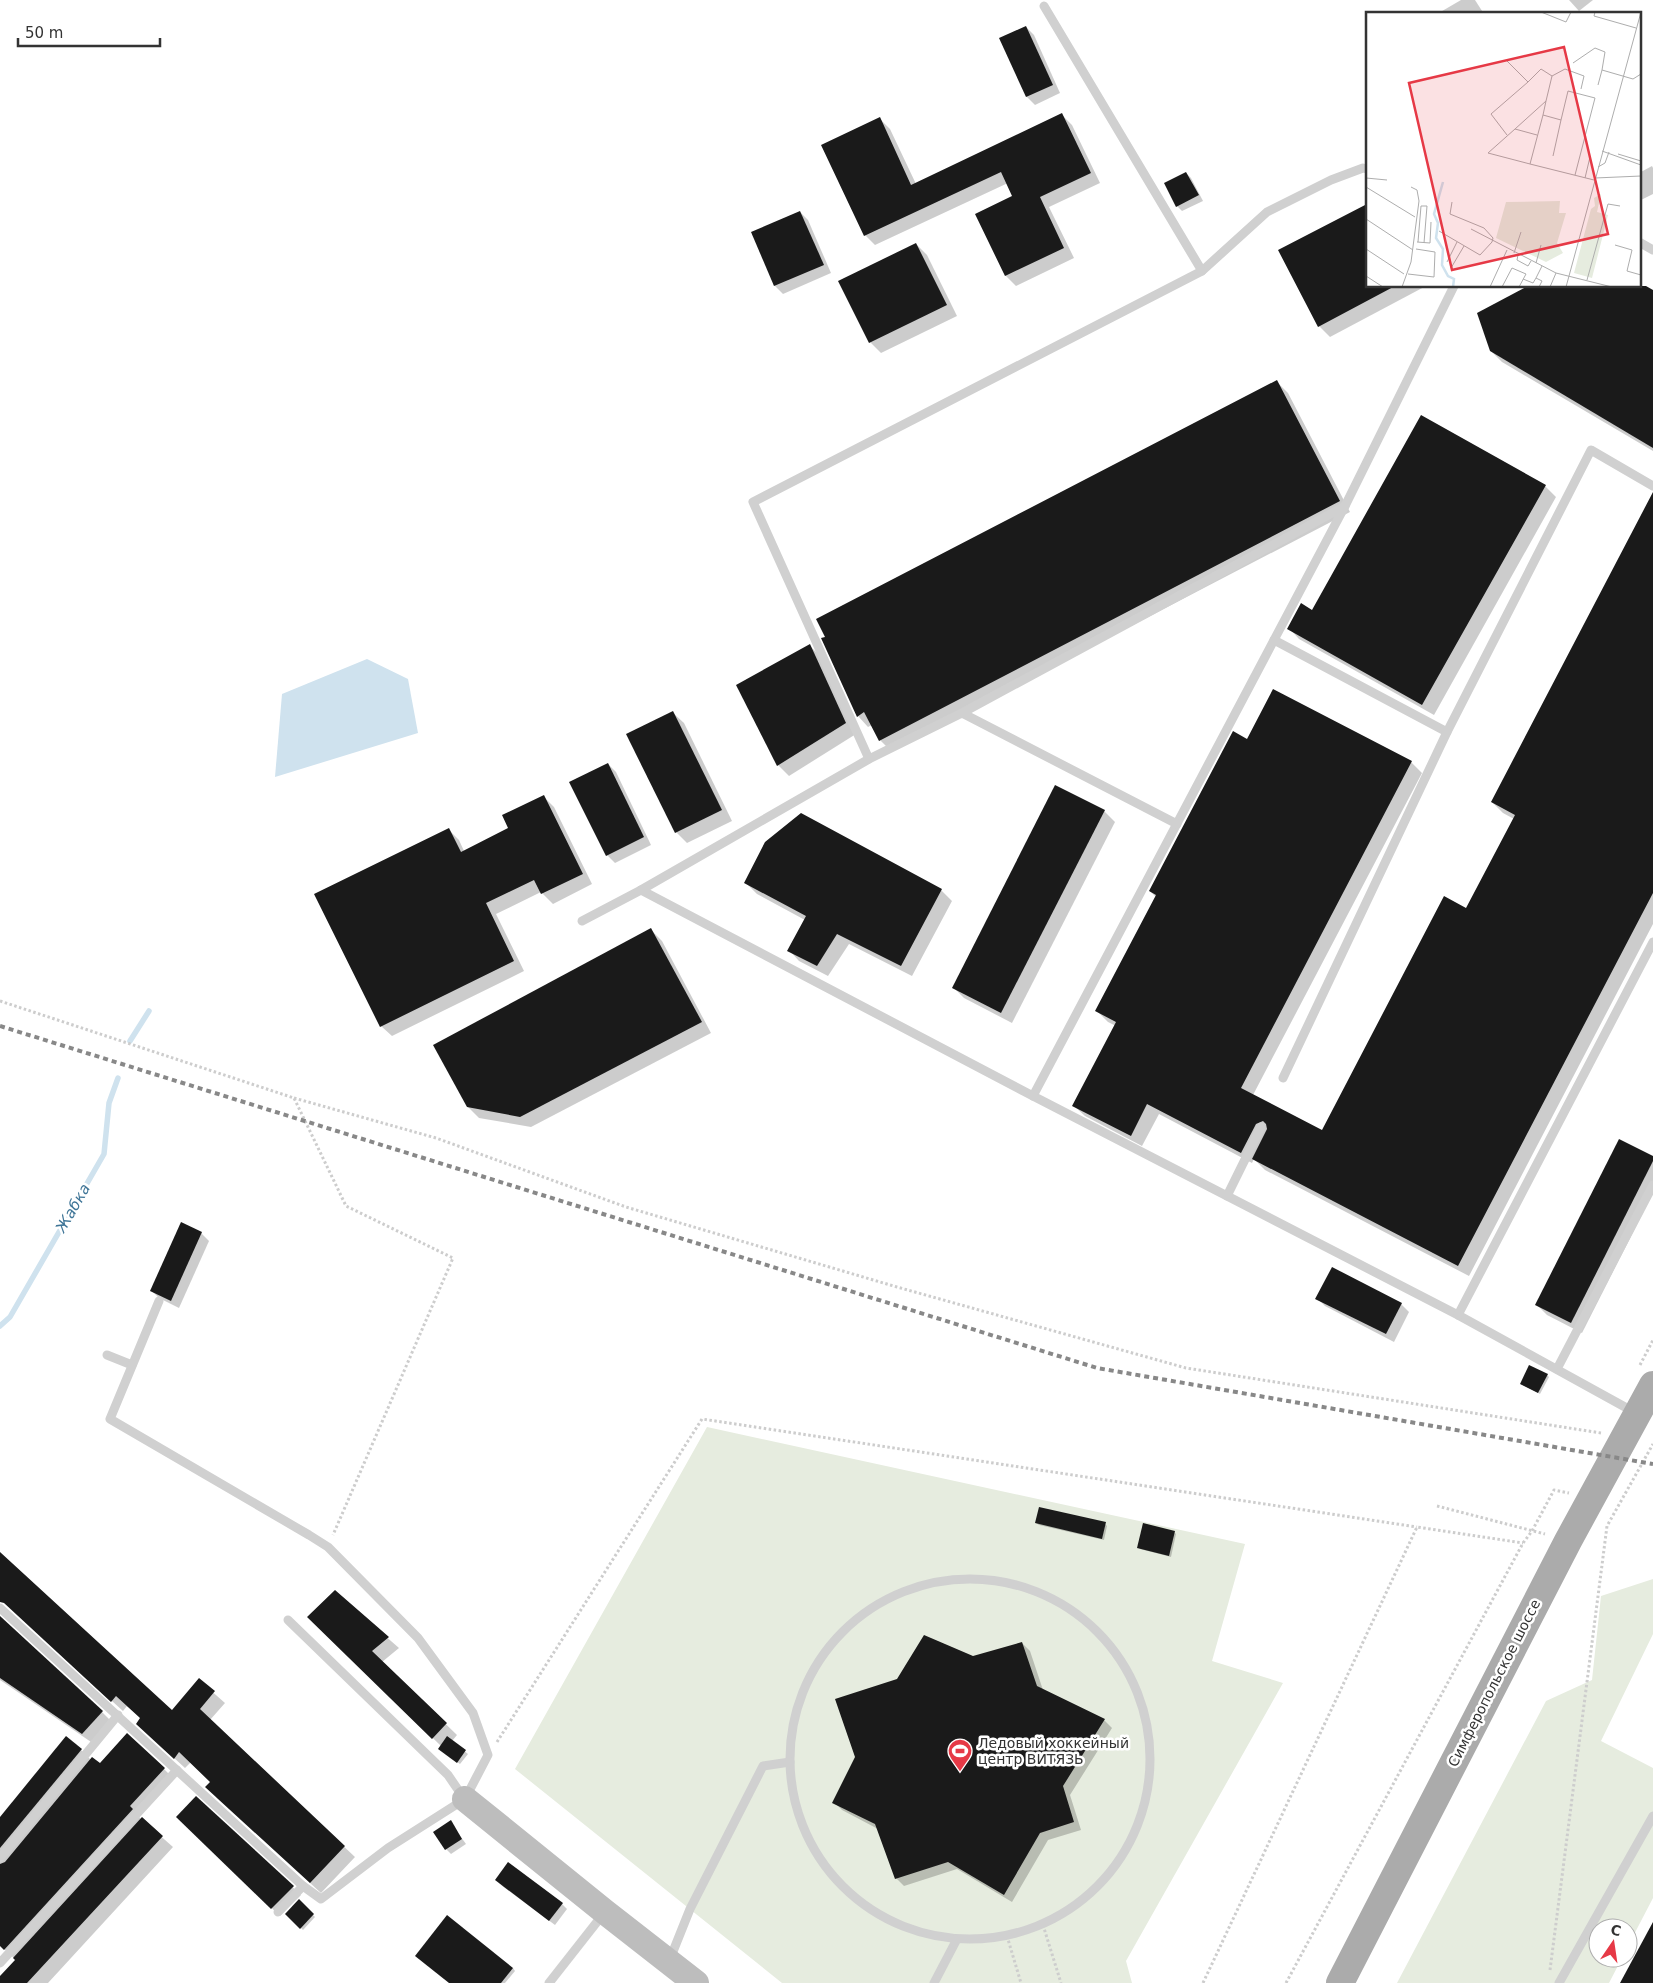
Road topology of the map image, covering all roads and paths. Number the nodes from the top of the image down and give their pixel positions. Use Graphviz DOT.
graph roads {
  1 [pos="1044,6"];
  2 [pos="1366,169"];
  3 [pos="1640,243"];
  4 [pos="1653,250"];
  5 [pos="1202,271"];
  6 [pos="1453,288"];
  7 [pos="1653,486"];
  8 [pos="1345,506"];
  9 [pos="1274,640"];
  10 [pos="962,713"];
  11 [pos="1447,732"];
  12 [pos="869,759"];
  13 [pos="1177,824"];
  14 [pos="641,890"];
  15 [pos="582,921"];
  16 [pos="1653,942"];
  17 [pos="0,1001"];
  18 [pos="1283,1078"];
  19 [pos="1034,1096"];
  20 [pos="294,1098"];
  21 [pos="1261,1127"];
  22 [pos="1653,1185"];
  23 [pos="1227,1196"];
  24 [pos="158,1302"];
  25 [pos="1458,1315"];
  26 [pos="106,1355"];
  27 [pos="132,1365"];
  28 [pos="1557,1369"];
  29 [pos="1648,1398"];
  30 [pos="1602,1440"];
  31 [pos="1653,1444"];
  32 [pos="1577,1494"];
  33 [pos="1437,1506"];
  34 [pos="1417,1527"];
  35 [pos="1532,1530"];
  36 [pos="1568,1541"];
  37 [pos="1523,1543"];
  38 [pos="328,1548"];
  39 [pos="0,1608"];
  40 [pos="288,1620"];
  41 [pos="118,1715"];
  42 [pos="488,1756"];
  43 [pos="790,1762"];
  44 [pos="177,1770"];
  45 [pos="464,1800"];
  46 [pos="1653,1816"];
  47 [pos="0,1858"];
  48 [pos="303,1886"];
  49 [pos="278,1912"];
  50 [pos="604,1912"];
  51 [pos="1043,1925"];
  52 [pos="1007,1936"];
  53 [pos="957,1939"];
  54 [pos="668,1961"];
  55 [pos="0,1963"];
  56 [pos="1549,1973"];
  57 [pos="549,1983"];
  58 [pos="696,1983"];
  59 [pos="934,1983"];
  60 [pos="1021,1983"];
  61 [pos="1061,1983"];
  62 [pos="1203,1983"];
  63 [pos="1286,1983"];
  64 [pos="1340,1983"];
  65 [pos="1559,1983"];
  1 -- 5 [label="lane"];
  2 -- 5 [label="lane"];
  3 -- 4 [label="lane"];
  5 -- 12 [label="lane"];
  6 -- 8 [label="lane"];
  7 -- 11 [label="lane"];
  8 -- 9 [label="lane"];
  8 -- 10 [label="lane"];
  9 -- 11 [label="lane"];
  9 -- 13 [label="lane"];
  10 -- 12 [label="lane"];
  10 -- 13 [label="lane"];
  11 -- 18 [label="lane"];
  12 -- 14 [label="lane"];
  13 -- 19 [label="lane"];
  14 -- 15 [label="lane"];
  14 -- 19 [label="lane"];
  16 -- 25 [label="lane"];
  17 -- 20 [label="path"];
  19 -- 23 [label="lane"];
  20 -- 30 [label="path"];
  20 -- 38 [label="path"];
  21 -- 23 [label="lane"];
  22 -- 28 [label="lane"];
  23 -- 25 [label="lane"];
  24 -- 27 [label="lane"];
  25 -- 28 [label="lane"];
  26 -- 27 [label="lane"];
  27 -- 38 [label="lane"];
  28 -- 29 [label="lane"];
  29 -- 36 [label="main road, Симферопольское шоссе"];
  31 -- 56 [label="path"];
  32 -- 35 [label="path"];
  33 -- 35 [label="path"];
  34 -- 37 [label="path"];
  34 -- 42 [label="path"];
  34 -- 62 [label="path"];
  35 -- 36 [label="path"];
  35 -- 37 [label="path"];
  36 -- 64 [label="main road, Симферопольское шоссе"];
  37 -- 63 [label="path"];
  38 -- 42 [label="lane"];
  39 -- 41 [label="lane"];
  40 -- 45 [label="lane"];
  41 -- 44 [label="lane"];
  41 -- 47 [label="lane"];
  42 -- 45 [label="lane"];
  43 -- 51 [label="lane"];
  43 -- 53 [label="lane"];
  43 -- 54 [label="lane"];
  44 -- 48 [label="lane"];
  44 -- 55 [label="lane"];
  45 -- 48 [label="lane"];
  45 -- 50 [label="street"];
  46 -- 65 [label="lane"];
  48 -- 49 [label="lane"];
  50 -- 54 [label="street"];
  50 -- 57 [label="lane"];
  51 -- 52 [label="lane"];
  51 -- 61 [label="path"];
  52 -- 53 [label="lane"];
  52 -- 60 [label="path"];
  53 -- 59 [label="lane"];
  54 -- 58 [label="street"];
}
